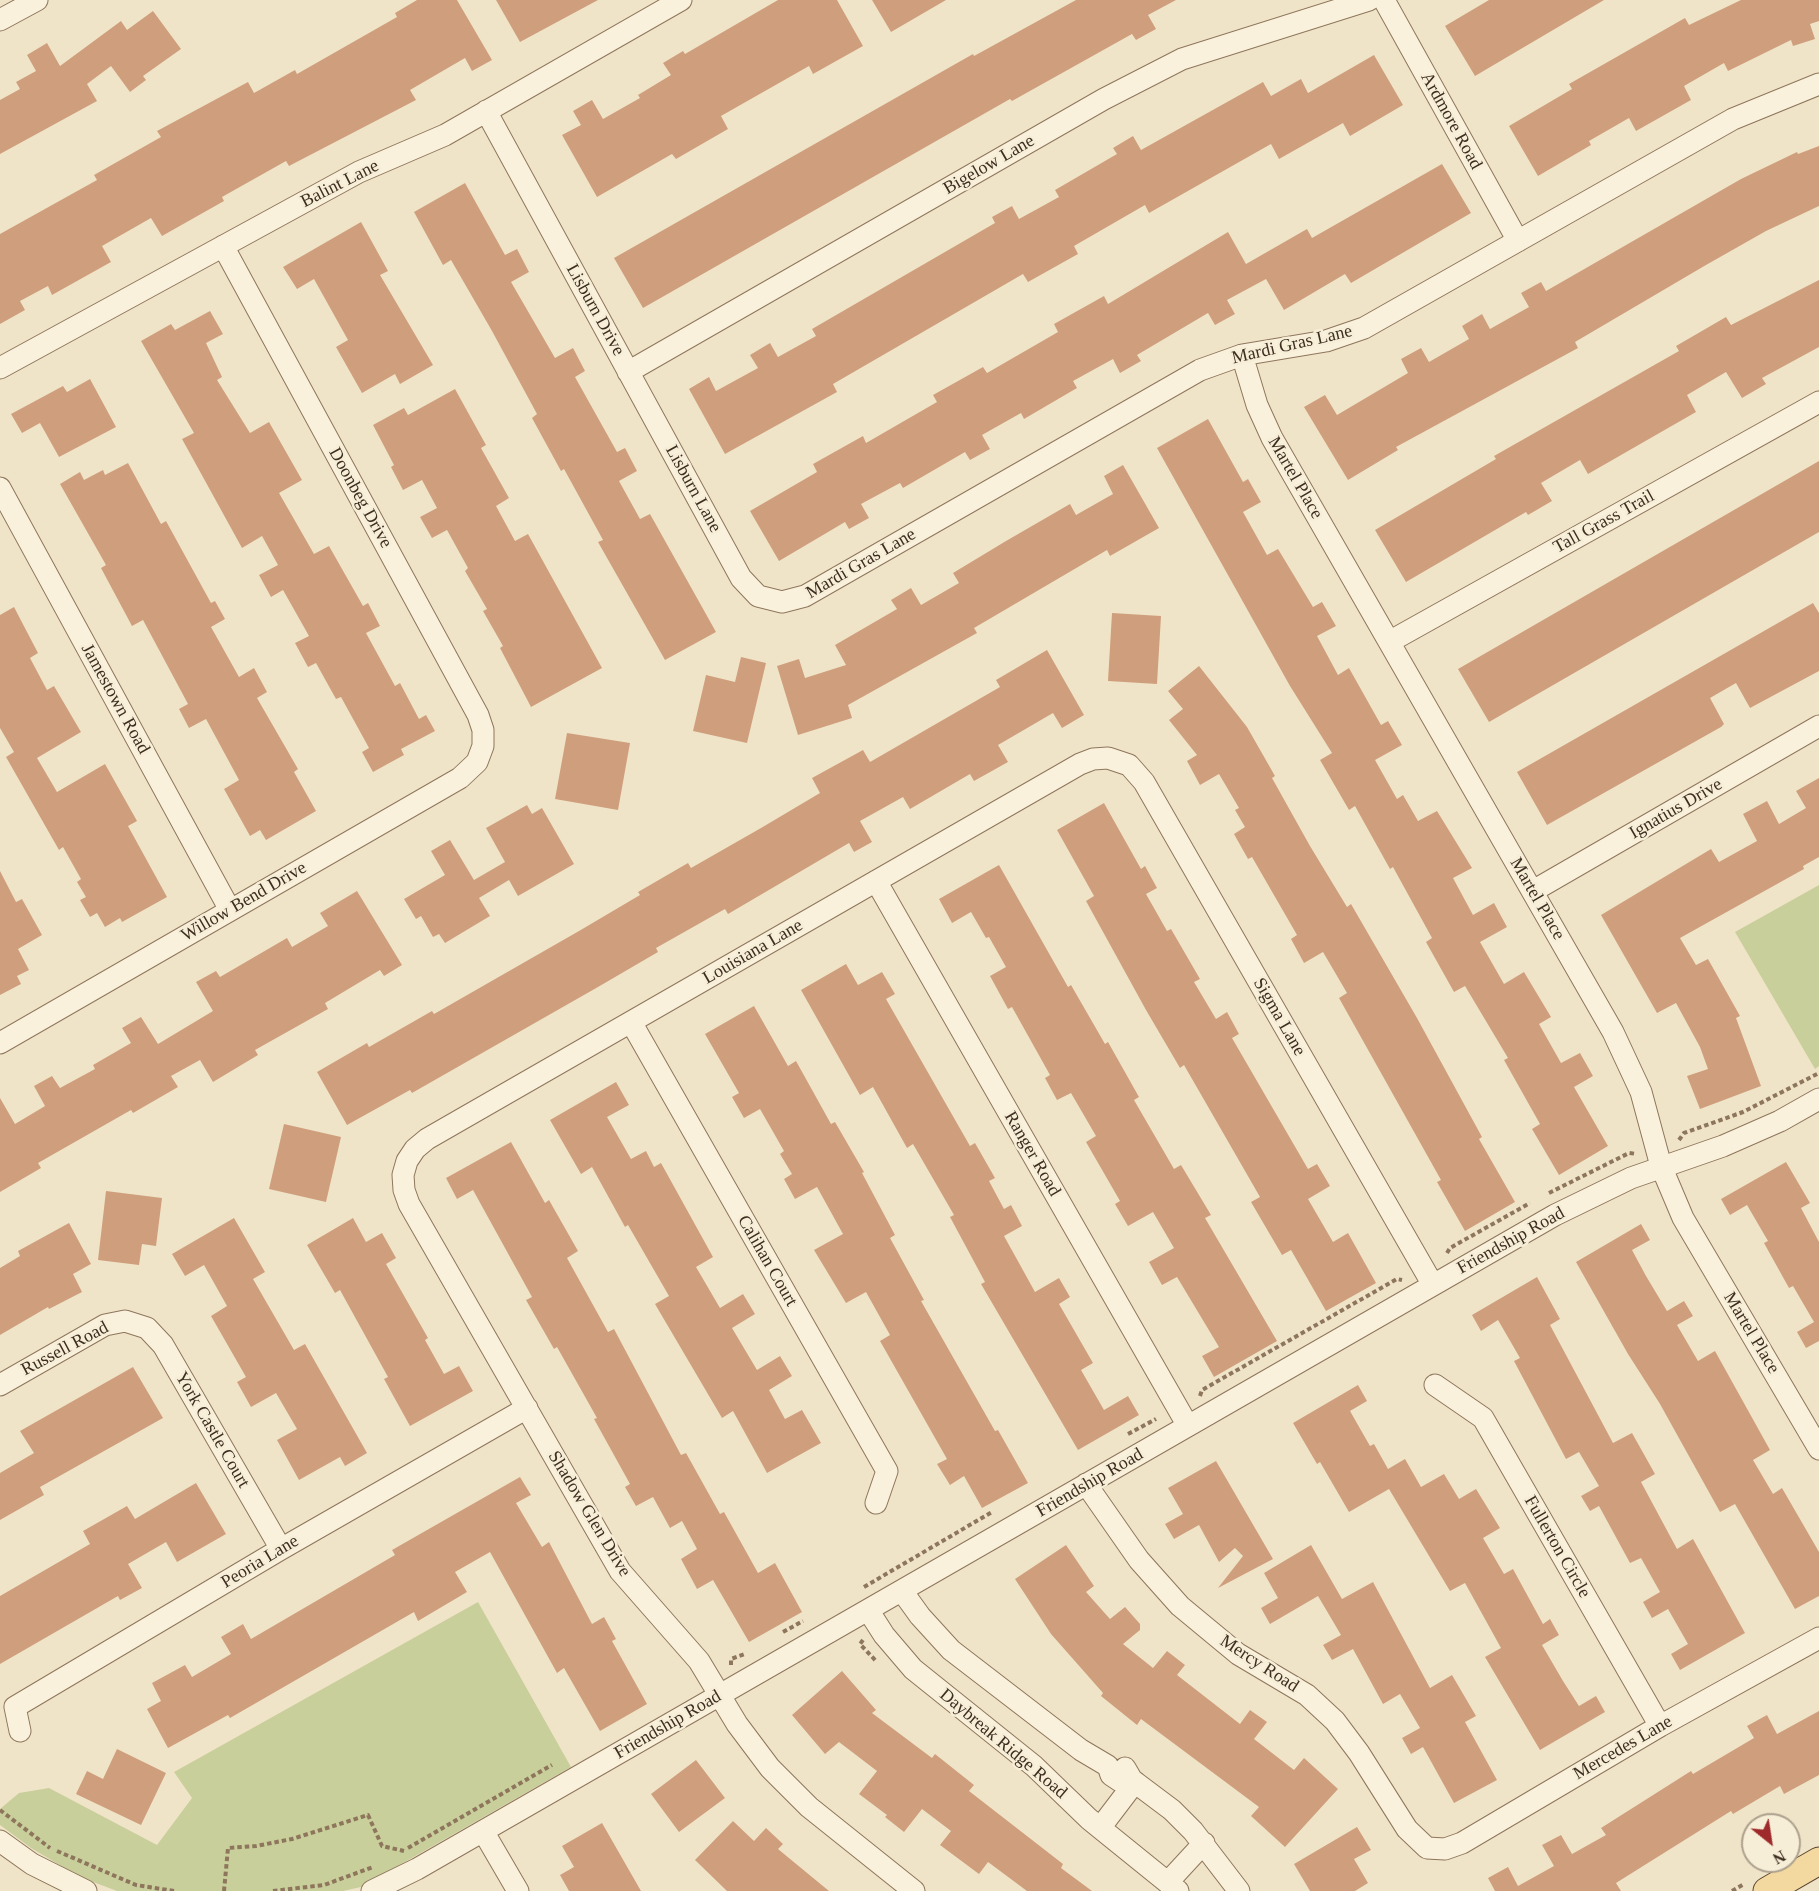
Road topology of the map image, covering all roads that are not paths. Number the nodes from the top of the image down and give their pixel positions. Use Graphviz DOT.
graph roads {
  1 [pos="37,0"];
  2 [pos="681,0"];
  3 [pos="1369,0"];
  4 [pos="1384,0"];
  5 [pos="0,20"];
  6 [pos="1819,84"];
  7 [pos="486,111"];
  8 [pos="1518,241"];
  9 [pos="223,246"];
  10 [pos="1242,355"];
  11 [pos="0,368"];
  12 [pos="628,372"];
  13 [pos="1819,402"];
  14 [pos="0,488"];
  15 [pos="766,599"];
  16 [pos="1389,642"];
  17 [pos="1819,726"];
  18 [pos="480,754"];
  19 [pos="1115,759"];
  20 [pos="876,881"];
  21 [pos="1533,891"];
  22 [pos="230,910"];
  23 [pos="631,1022"];
  24 [pos="0,1042"];
  25 [pos="1819,1099"];
  26 [pos="1661,1166"];
  27 [pos="405,1168"];
  28 [pos="1433,1285"];
  29 [pos="132,1322"];
  30 [pos="0,1385"];
  31 [pos="1435,1385"];
  32 [pos="527,1408"];
  33 [pos="1188,1426"];
  34 [pos="1819,1449"];
  35 [pos="1086,1484"];
  36 [pos="876,1503"];
  37 [pos="281,1549"];
  38 [pos="902,1591"];
  39 [pos="868,1610"];
  40 [pos="1819,1638"];
  41 [pos="719,1696"];
  42 [pos="1660,1726"];
  43 [pos="20,1731"];
  44 [pos="1134,1781"];
  45 [pos="1100,1828"];
  46 [pos="483,1831"];
  47 [pos="0,1841"];
  48 [pos="1204,1843"];
  49 [pos="1427,1848"];
  50 [pos="1819,1861"];
  51 [pos="1173,1887"];
  52 [pos="86,1891"];
  53 [pos="372,1891"];
  54 [pos="518,1891"];
  55 [pos="914,1891"];
  56 [pos="1239,1891"];
  57 [pos="1767,1891"];
  1 -- 5 [label="street"];
  2 -- 7 [label="street, Balint Lane"];
  3 -- 12 [label="street, Bigelow Lane"];
  4 -- 8 [label="street, Ardmore Road"];
  6 -- 8 [label="street, Mardi Gras Lane"];
  7 -- 9 [label="street, Balint Lane"];
  7 -- 12 [label="street, Lisburn Drive"];
  8 -- 10 [label="street, Mardi Gras Lane"];
  9 -- 11 [label="street, Balint Lane"];
  9 -- 18 [label="street, Doonbeg Drive"];
  10 -- 15 [label="street, Mardi Gras Lane"];
  10 -- 16 [label="street, Martel Place"];
  12 -- 15 [label="street, Lisburn Lane"];
  13 -- 16 [label="street, Tall Grass Trail"];
  14 -- 22 [label="street, Jamestown Road"];
  16 -- 21 [label="street, Martel Place"];
  17 -- 21 [label="street, Ignatius Drive"];
  18 -- 22 [label="street, Willow Bend Drive"];
  19 -- 20 [label="street, Louisiana Lane"];
  19 -- 28 [label="street, Sigma Lane"];
  20 -- 23 [label="street, Louisiana Lane"];
  20 -- 33 [label="street, Ranger Road"];
  21 -- 26 [label="street, Martel Place"];
  22 -- 24 [label="street, Willow Bend Drive"];
  23 -- 27 [label="street, Louisiana Lane"];
  23 -- 36 [label="street, Calihan Court"];
  25 -- 26 [label="street, Friendship Road"];
  26 -- 28 [label="street, Friendship Road"];
  26 -- 34 [label="street, Martel Place"];
  27 -- 32 [label="street, Shadow Glen Drive"];
  28 -- 33 [label="street, Friendship Road"];
  29 -- 30 [label="street, Russell Road"];
  29 -- 37 [label="street, York Castle Court"];
  31 -- 42 [label="street, Fullerton Circle"];
  32 -- 37 [label="street, Peoria Lane"];
  32 -- 41 [label="street, Shadow Glen Drive"];
  33 -- 35 [label="street, Friendship Road"];
  35 -- 38 [label="street, Friendship Road"];
  35 -- 49 [label="street, Mercy Road"];
  37 -- 43 [label="street, Peoria Lane"];
  38 -- 39 [label="street, Friendship Road"];
  38 -- 44 [label="street"];
  39 -- 41 [label="street, Friendship Road"];
  39 -- 45 [label="street, Daybreak Ridge Road"];
  40 -- 42 [label="street, Mercedes Lane"];
  41 -- 46 [label="street, Friendship Road"];
  41 -- 55 [label="street, Shadow Glen Drive"];
  42 -- 49 [label="street, Mercedes Lane"];
  44 -- 45 [label="street"];
  44 -- 48 [label="street"];
  45 -- 51 [label="street, Daybreak Ridge Road"];
  46 -- 53 [label="street, Friendship Road"];
  46 -- 54 [label="street"];
  47 -- 52 [label="street"];
  48 -- 51 [label="street"];
  48 -- 56 [label="street"];
  50 -- 57 [label="main road"];
}
